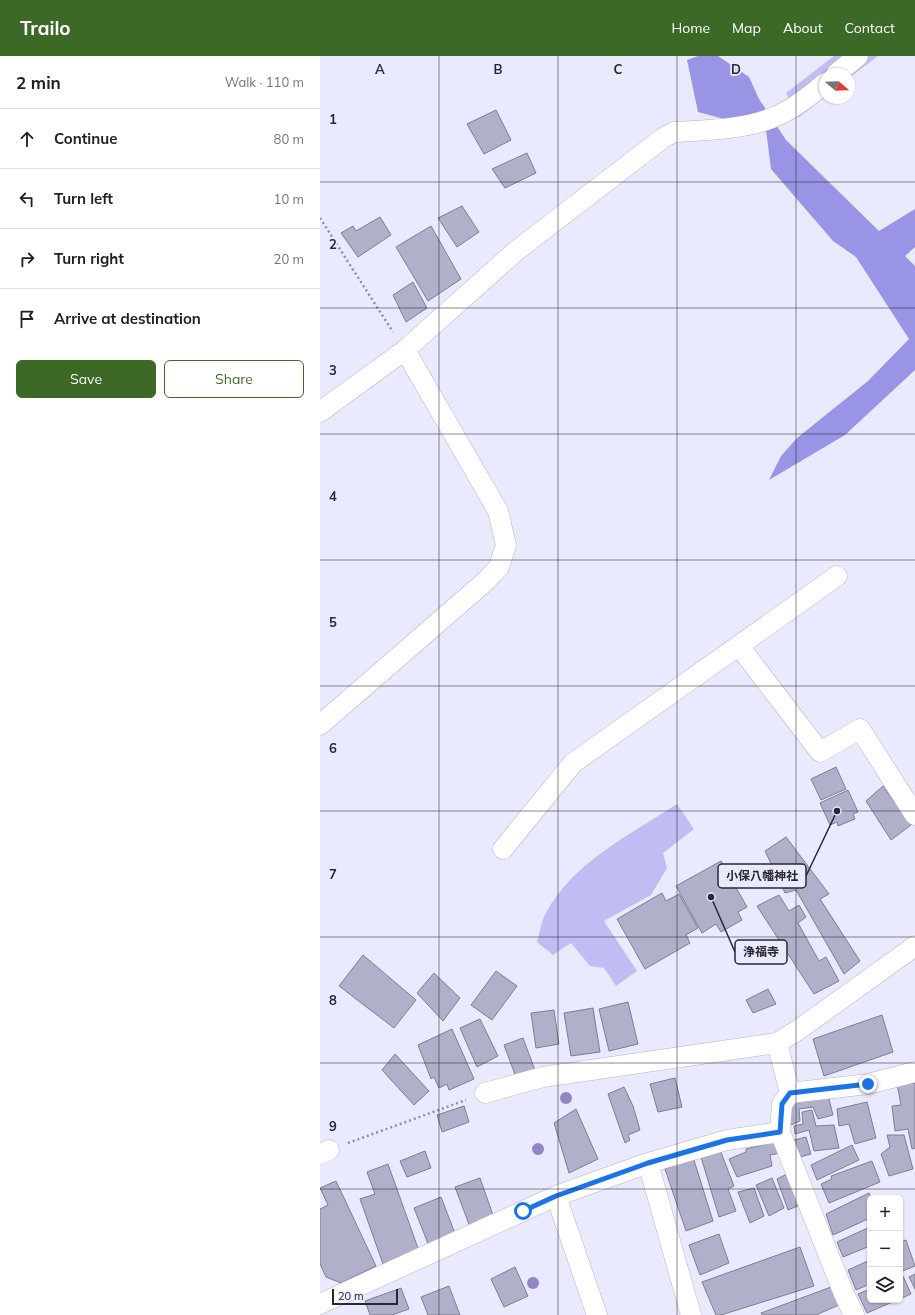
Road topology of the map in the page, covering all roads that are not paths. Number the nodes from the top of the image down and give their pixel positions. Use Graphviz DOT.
graph roads {
  1 [pos="858,56"];
  2 [pos="843,68"];
  3 [pos="819,88"];
  4 [pos="405,350"];
  5 [pos="320,412"];
  6 [pos="836,576"];
  7 [pos="739,646"];
  8 [pos="320,725"];
  9 [pos="915,815"];
  10 [pos="504,849"];
  11 [pos="915,946"];
  12 [pos="777,1043"];
  13 [pos="915,1072"];
  14 [pos="485,1093"];
  15 [pos="790,1093"];
  16 [pos="780,1132"];
  17 [pos="648,1163"];
  18 [pos="556,1196"];
  19 [pos="320,1304"];
  20 [pos="596,1315"];
  21 [pos="691,1315"];
  22 [pos="854,1315"];
  1 -- 2 [label="street"];
  3 -- 4 [label="street"];
  4 -- 5 [label="street"];
  4 -- 8 [label="street"];
  6 -- 7 [label="street"];
  7 -- 9 [label="street"];
  7 -- 10 [label="street"];
  11 -- 12 [label="street"];
  12 -- 14 [label="street"];
  12 -- 15 [label="street"];
  13 -- 15 [label="street"];
  15 -- 16 [label="street"];
  16 -- 17 [label="street"];
  16 -- 22 [label="street"];
  17 -- 18 [label="street"];
  17 -- 21 [label="street"];
  18 -- 19 [label="street"];
  18 -- 20 [label="street"];
}
